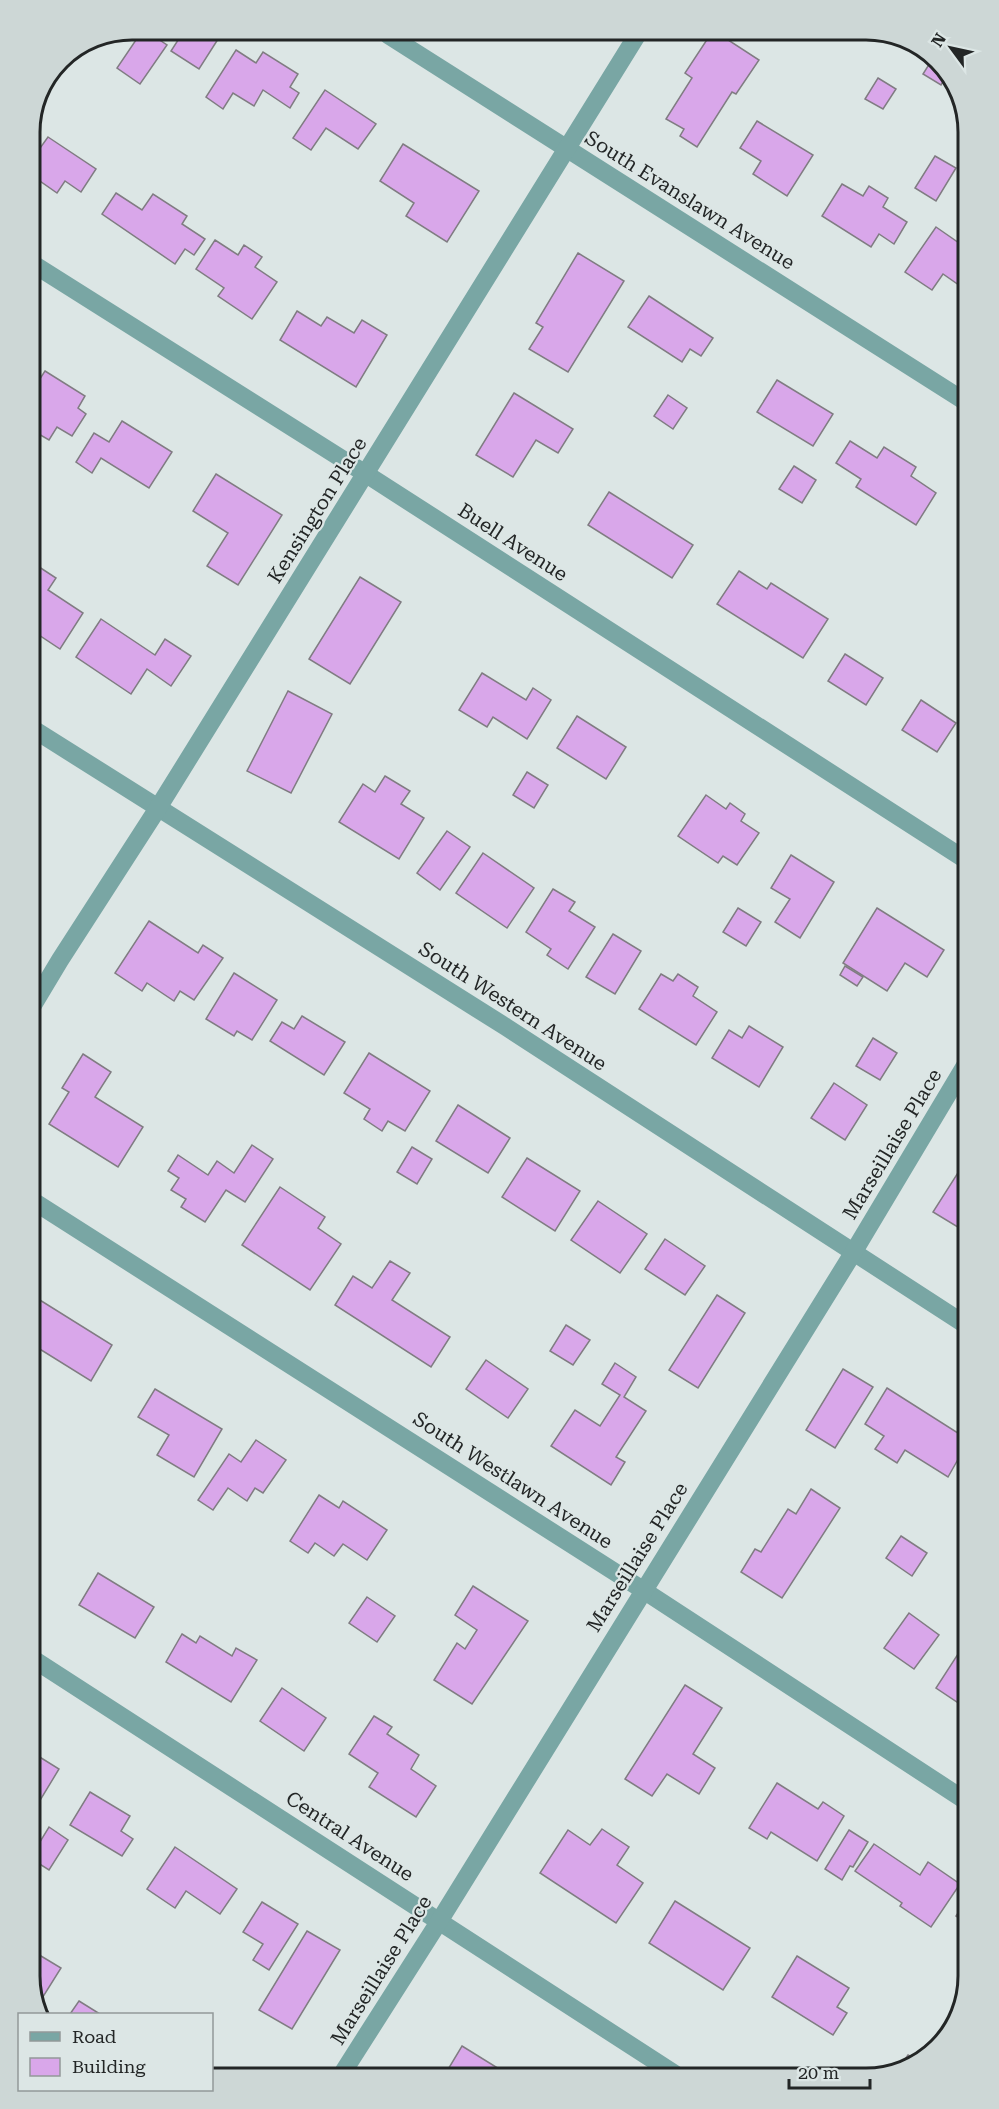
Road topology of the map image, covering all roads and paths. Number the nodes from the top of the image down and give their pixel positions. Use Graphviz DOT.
graph roads {
  1 [pos="396,40"];
  2 [pos="634,41"];
  3 [pos="567,148"];
  4 [pos="41,269"];
  5 [pos="958,397"];
  6 [pos="366,474"];
  7 [pos="41,734"];
  8 [pos="158,808"];
  9 [pos="958,855"];
  10 [pos="41,992"];
  11 [pos="958,1077"];
  12 [pos="40,1206"];
  13 [pos="852,1253"];
  14 [pos="958,1320"];
  15 [pos="644,1590"];
  16 [pos="40,1664"];
  17 [pos="958,1796"];
  18 [pos="440,1920"];
  19 [pos="346,2068"];
  20 [pos="666,2068"];
  1 -- 3 [label="street, South Evanslawn Avenue"];
  2 -- 3 [label="street, Kensington Place"];
  3 -- 5 [label="street, South Evanslawn Avenue"];
  3 -- 6 [label="street, Kensington Place"];
  4 -- 6 [label="street, Buell Avenue"];
  6 -- 8 [label="street, Kensington Place"];
  6 -- 9 [label="street, Buell Avenue"];
  7 -- 8 [label="street, South Western Avenue"];
  8 -- 10 [label="street, Kensington Place"];
  8 -- 13 [label="street, South Western Avenue"];
  11 -- 13 [label="street, Marseillaise Place"];
  12 -- 15 [label="street, South Westlawn Avenue"];
  13 -- 14 [label="street, South Western Avenue"];
  13 -- 15 [label="street, Marseillaise Place"];
  15 -- 17 [label="street, South Westlawn Avenue"];
  15 -- 18 [label="street, Marseillaise Place"];
  16 -- 18 [label="street, Central Avenue"];
  18 -- 19 [label="street, Marseillaise Place"];
  18 -- 20 [label="street, Central Avenue"];
}
